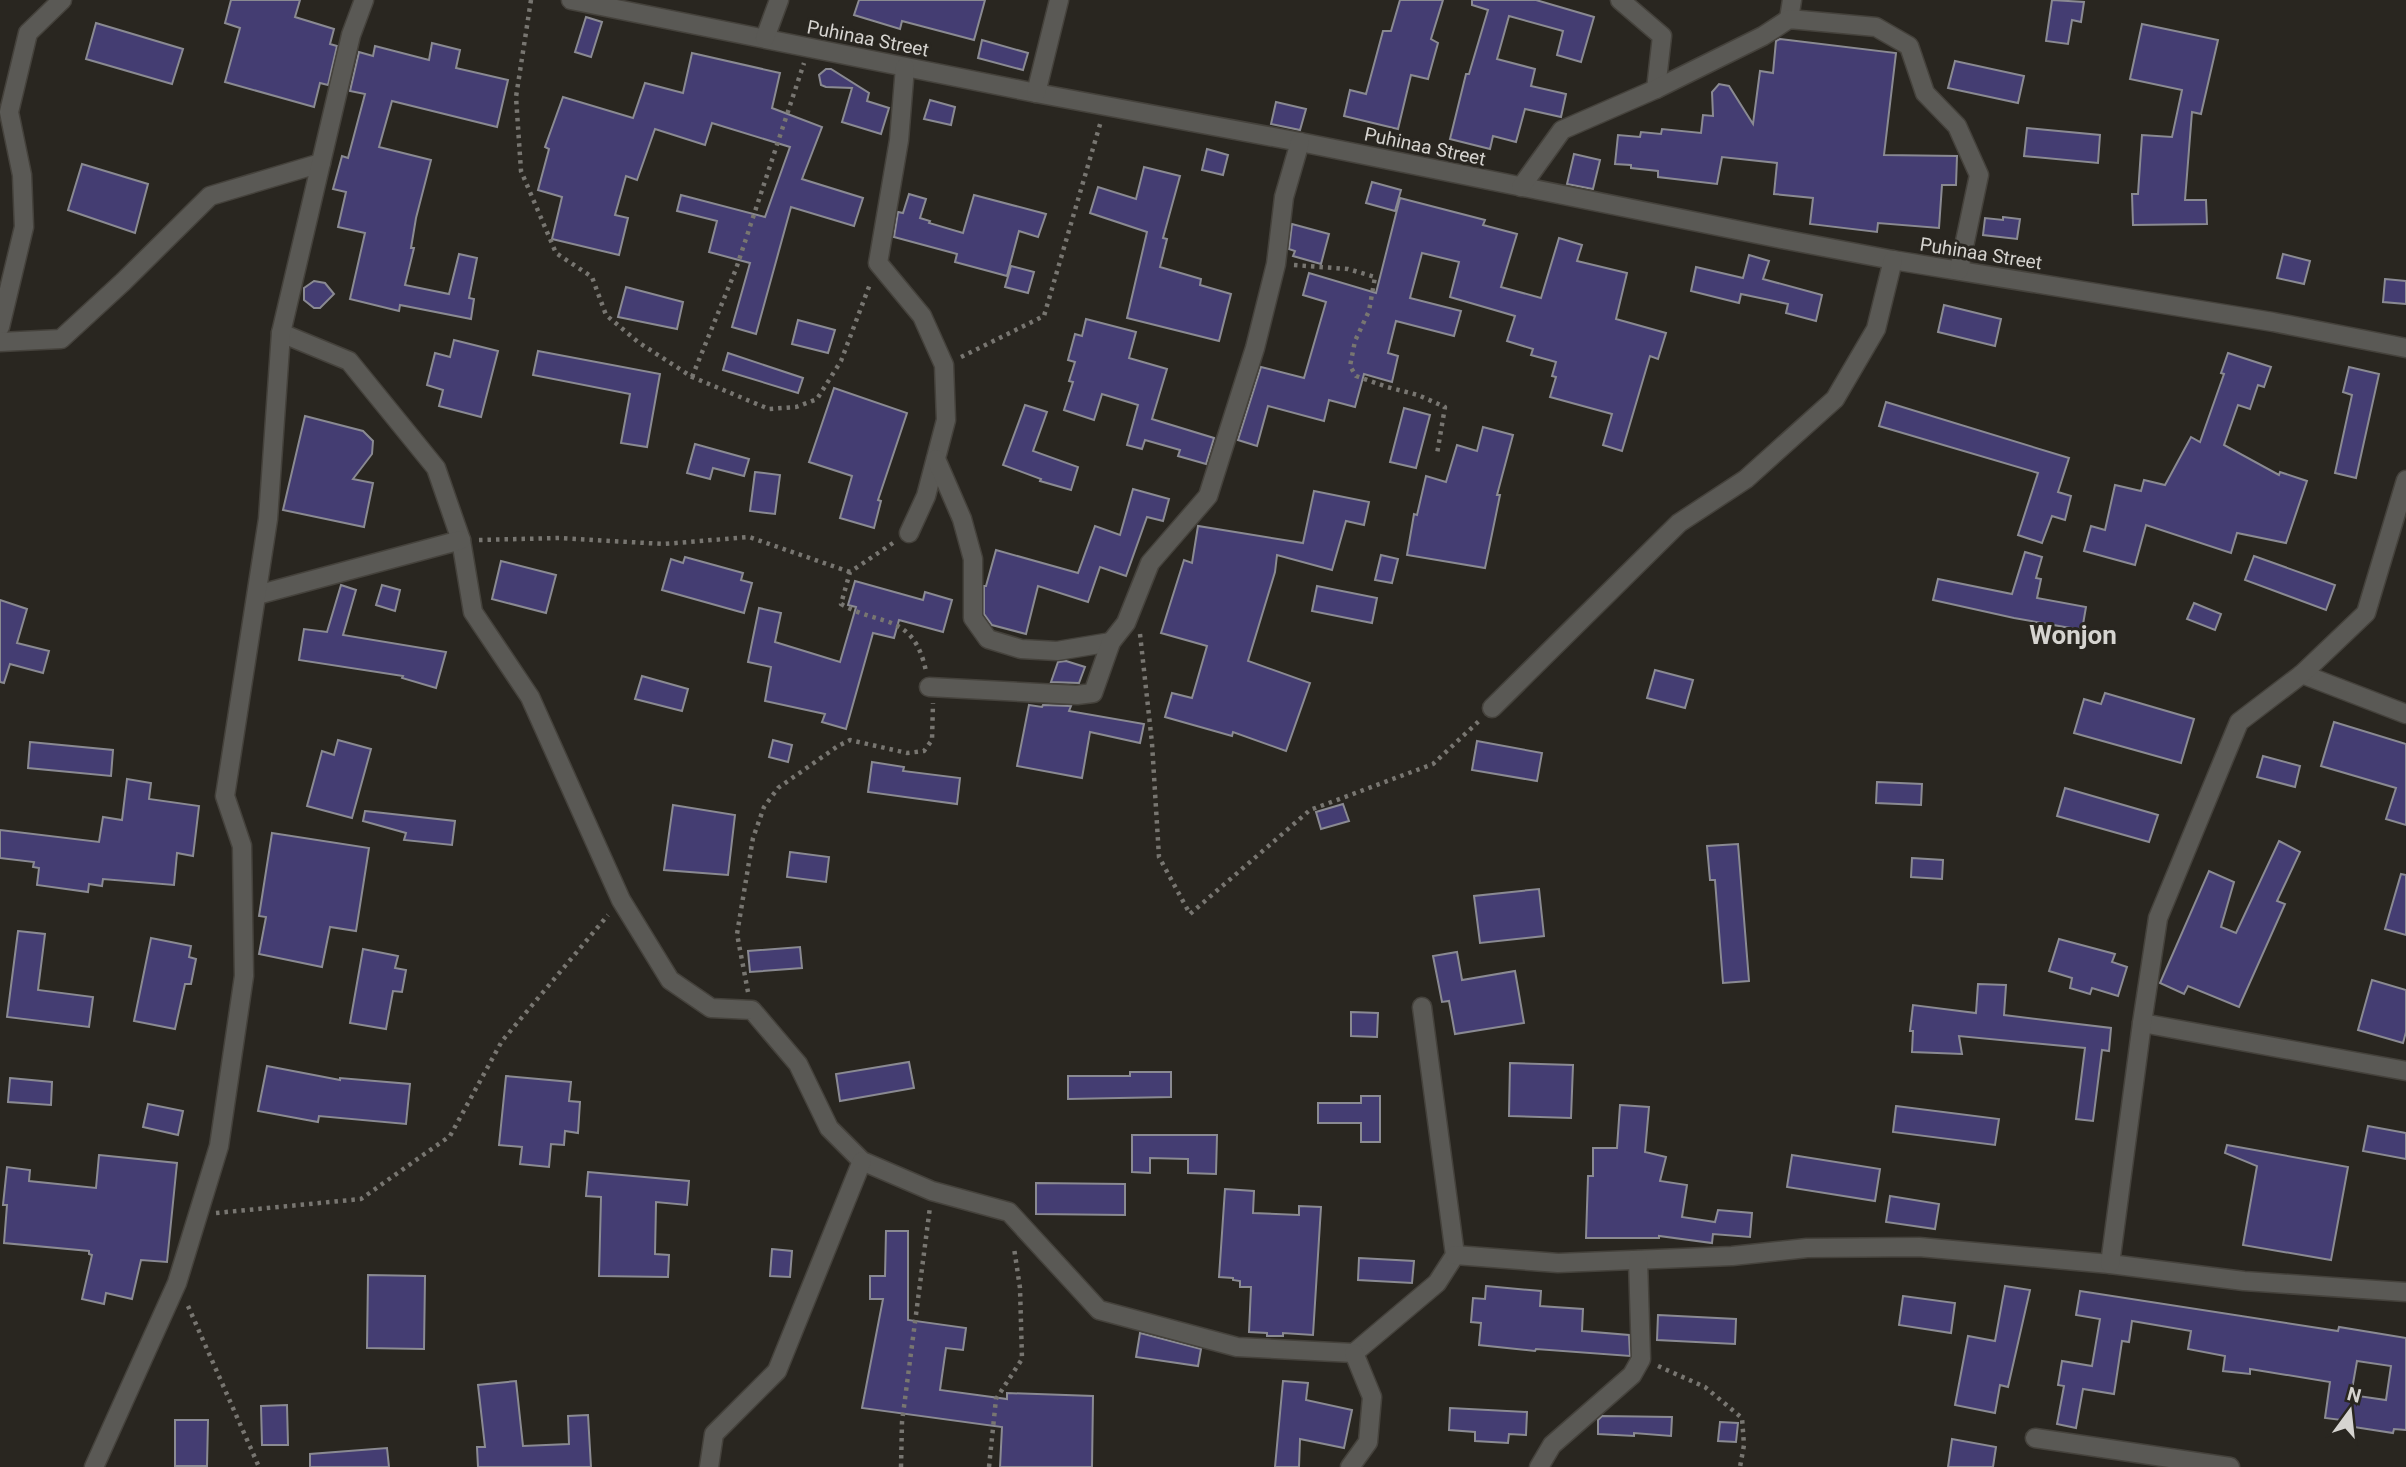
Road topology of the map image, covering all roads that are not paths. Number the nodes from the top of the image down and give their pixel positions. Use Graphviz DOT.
graph roads {
  1 [pos="62,0"];
  2 [pos="364,0"];
  3 [pos="571,0"];
  4 [pos="779,0"];
  5 [pos="1059,0"];
  6 [pos="1620,0"];
  7 [pos="1792,0"];
  8 [pos="1789,19"];
  9 [pos="765,38"];
  10 [pos="905,66"];
  11 [pos="1656,89"];
  12 [pos="1036,93"];
  13 [pos="1300,142"];
  14 [pos="321,163"];
  15 [pos="1521,187"];
  16 [pos="1893,260"];
  17 [pos="1959,271"];
  18 [pos="0,327"];
  19 [pos="281,332"];
  20 [pos="0,342"];
  21 [pos="2406,348"];
  22 [pos="936,459"];
  23 [pos="2406,480"];
  24 [pos="909,533"];
  25 [pos="461,540"];
  26 [pos="257,596"];
  27 [pos="1111,642"];
  28 [pos="2302,674"];
  29 [pos="929,687"];
  30 [pos="1492,708"];
  31 [pos="2406,714"];
  32 [pos="1422,1007"];
  33 [pos="2142,1023"];
  34 [pos="2406,1070"];
  35 [pos="862,1161"];
  36 [pos="1455,1255"];
  37 [pos="1638,1260"];
  38 [pos="2110,1264"];
  39 [pos="2406,1292"];
  40 [pos="1354,1353"];
  41 [pos="2035,1438"];
  42 [pos="2138,1461"];
  43 [pos="94,1467"];
  44 [pos="709,1467"];
  45 [pos="1350,1467"];
  46 [pos="1539,1467"];
  47 [pos="2230,1467"];
  1 -- 18 [label="street"];
  2 -- 14 [label="street"];
  3 -- 9 [label="street, Puhinaa Street"];
  4 -- 9 [label="street"];
  5 -- 12 [label="street"];
  6 -- 11 [label="street"];
  7 -- 8 [label="street"];
  8 -- 11 [label="street"];
  8 -- 17 [label="street"];
  9 -- 10 [label="street, Puhinaa Street"];
  10 -- 12 [label="street, Puhinaa Street"];
  10 -- 22 [label="street"];
  11 -- 15 [label="street"];
  12 -- 13 [label="street, Puhinaa Street"];
  13 -- 15 [label="street, Puhinaa Street"];
  13 -- 27 [label="street"];
  14 -- 19 [label="street"];
  14 -- 20 [label="street"];
  15 -- 16 [label="street, Puhinaa Street"];
  16 -- 17 [label="street, Puhinaa Street"];
  16 -- 30 [label="street"];
  17 -- 21 [label="street, Puhinaa Street"];
  19 -- 25 [label="street"];
  19 -- 26 [label="street"];
  22 -- 24 [label="street"];
  22 -- 27 [label="street"];
  23 -- 28 [label="street"];
  25 -- 26 [label="street"];
  25 -- 35 [label="street"];
  26 -- 43 [label="street"];
  27 -- 29 [label="street"];
  28 -- 31 [label="street"];
  28 -- 33 [label="street"];
  32 -- 36 [label="street"];
  33 -- 34 [label="street"];
  33 -- 38 [label="street"];
  35 -- 40 [label="street"];
  35 -- 44 [label="street"];
  36 -- 37 [label="street"];
  36 -- 40 [label="street"];
  37 -- 38 [label="street"];
  37 -- 46 [label="street"];
  38 -- 39 [label="street"];
  40 -- 45 [label="street"];
  41 -- 42 [label="street"];
  42 -- 47 [label="street"];
}
